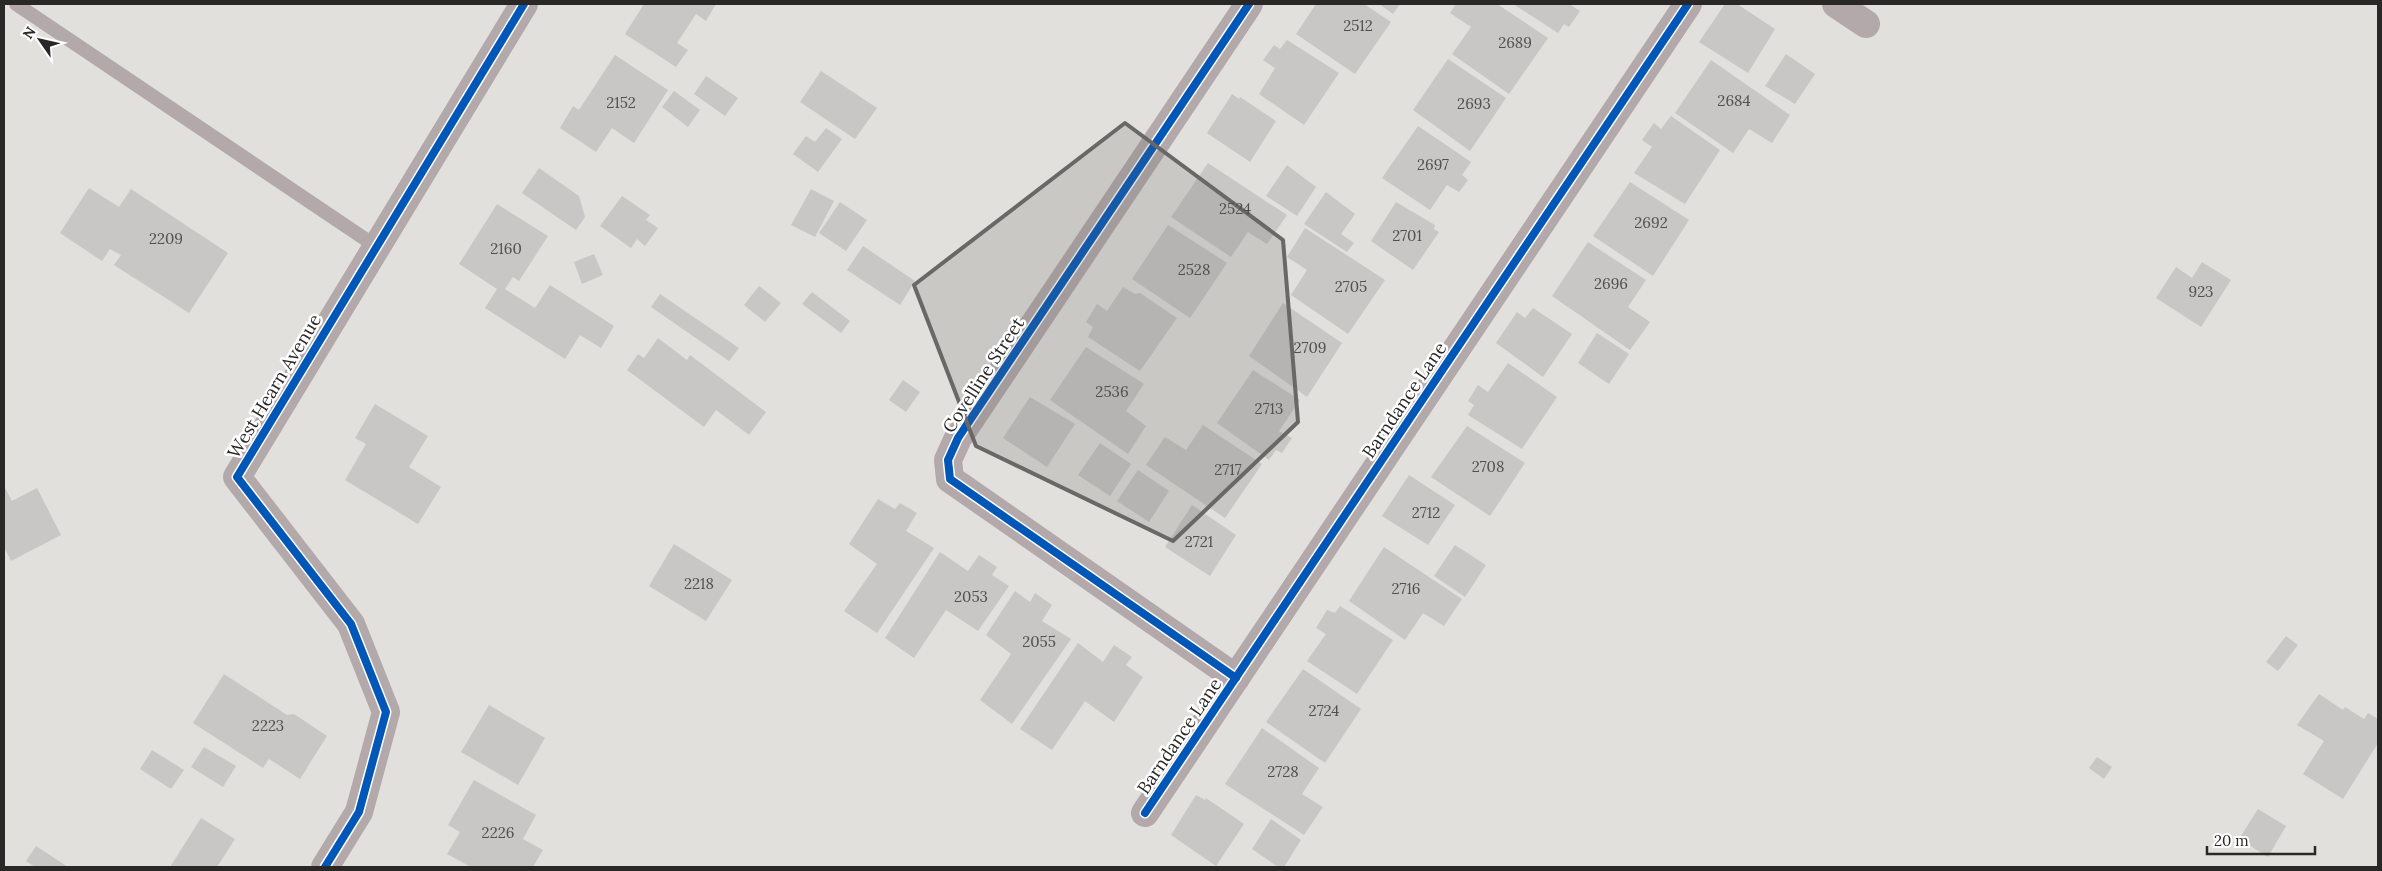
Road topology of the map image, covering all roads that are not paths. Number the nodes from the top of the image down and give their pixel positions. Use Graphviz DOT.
graph roads {
  1 [pos="16,4"];
  2 [pos="524,4"];
  3 [pos="1249,4"];
  4 [pos="1688,4"];
  5 [pos="1836,4"];
  6 [pos="1866,24"];
  7 [pos="377,247"];
  8 [pos="1236,678"];
  9 [pos="1146,813"];
  10 [pos="325,867"];
  1 -- 7 [label="lane"];
  2 -- 7 [label="street, West Hearn Avenue"];
  3 -- 8 [label="street, Covelline Street"];
  4 -- 8 [label="street, Barndance Lane"];
  5 -- 6 [label="street"];
  7 -- 10 [label="street, West Hearn Avenue"];
  8 -- 9 [label="street, Barndance Lane"];
}
